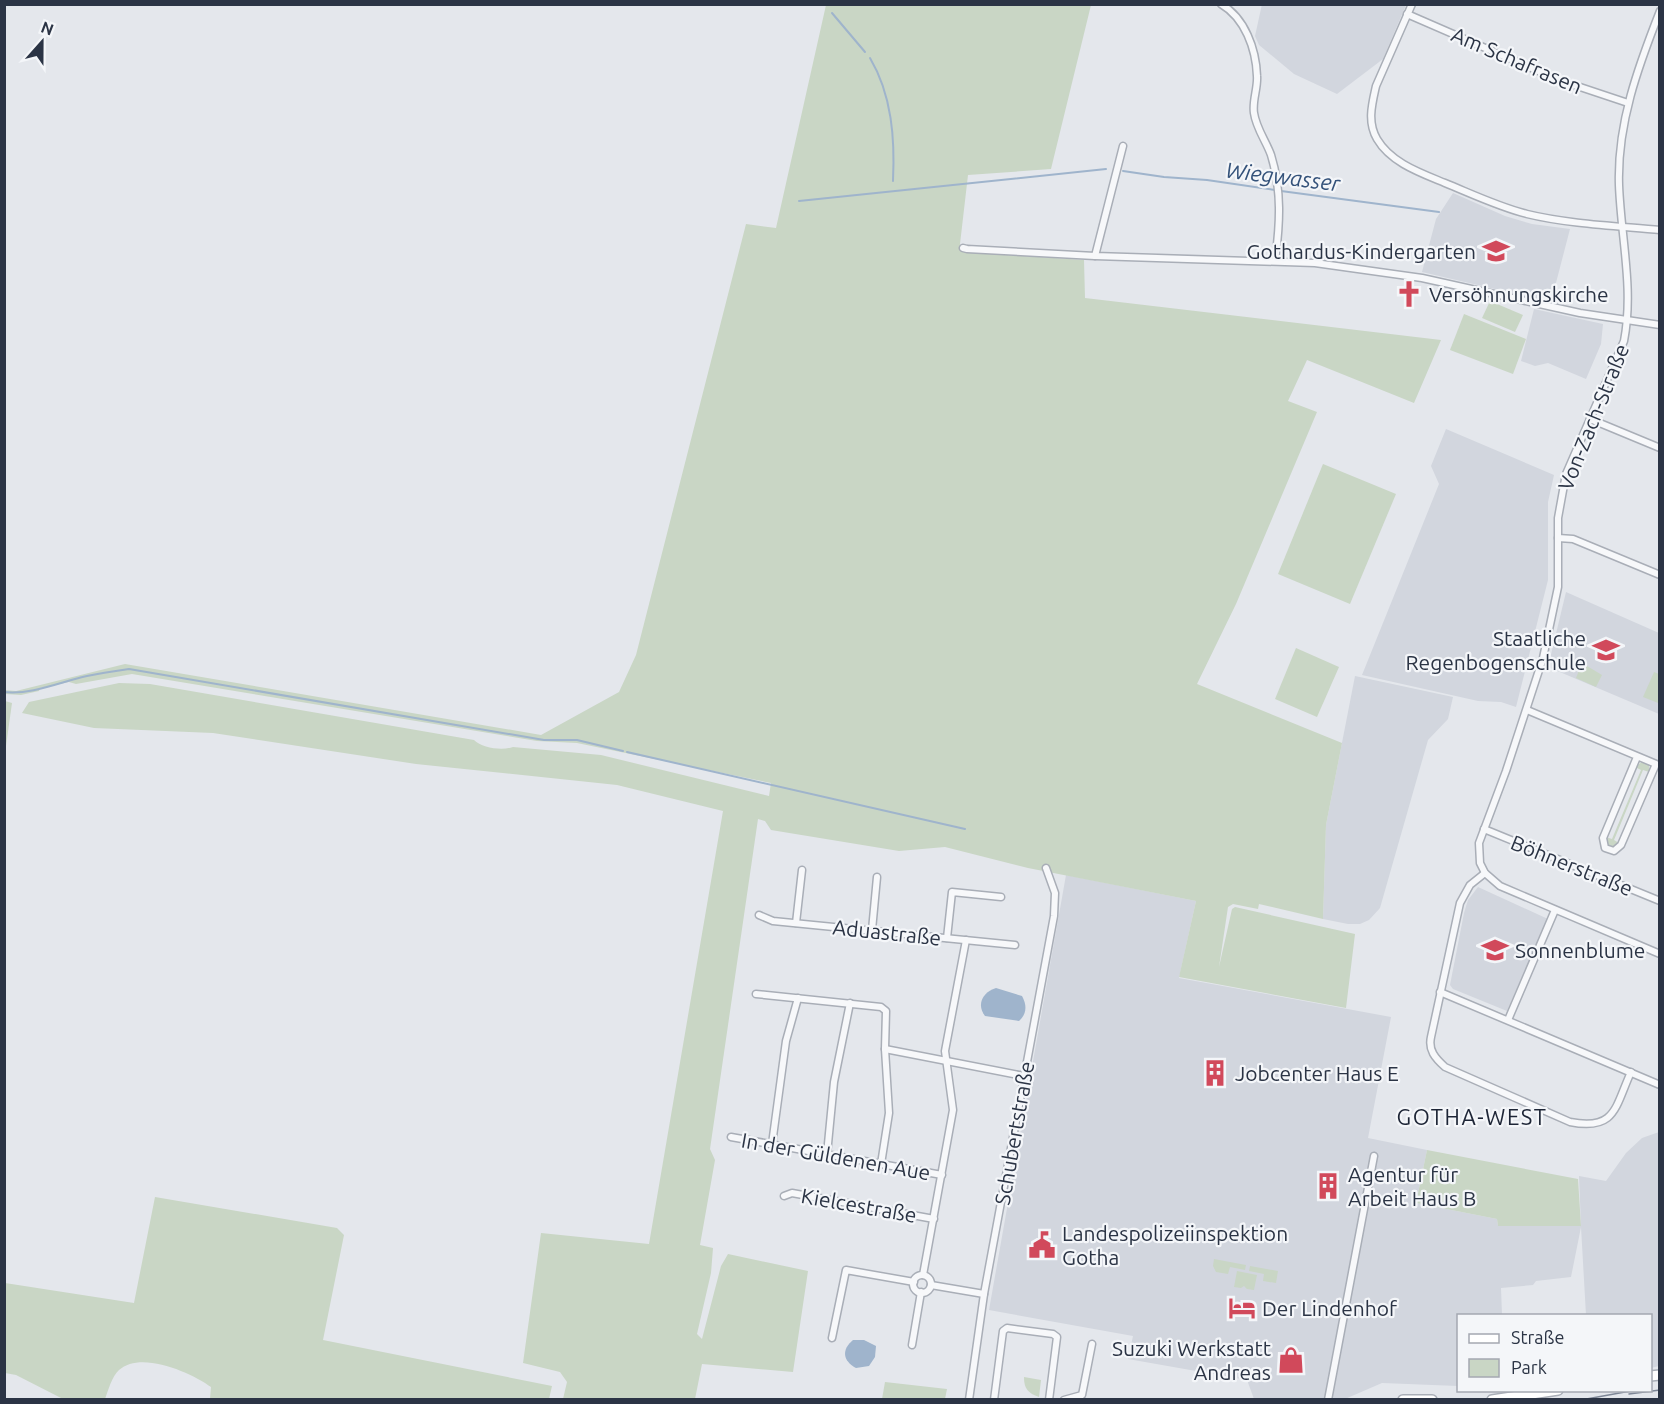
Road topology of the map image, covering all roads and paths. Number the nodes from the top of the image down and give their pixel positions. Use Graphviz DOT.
graph roads {
  1 [pos="1221,4"];
  2 [pos="1412,4"];
  3 [pos="1659,11"];
  4 [pos="1407,14"];
  5 [pos="1628,103"];
  6 [pos="1123,146"];
  7 [pos="1623,226"];
  8 [pos="1659,230"];
  9 [pos="963,248"];
  10 [pos="1095,256"];
  11 [pos="1275,261"];
  12 [pos="1629,320"];
  13 [pos="1659,325"];
  14 [pos="1590,419"];
  15 [pos="1659,448"];
  16 [pos="1558,538"];
  17 [pos="1659,575"];
  18 [pos="1527,710"];
  19 [pos="1637,757"];
  20 [pos="1484,829"];
  21 [pos="1046,868"];
  22 [pos="802,870"];
  23 [pos="1485,873"];
  24 [pos="877,877"];
  25 [pos="1001,897"];
  26 [pos="1659,900"];
  27 [pos="1555,910"];
  28 [pos="759,915"];
  29 [pos="796,923"];
  30 [pos="872,930"];
  31 [pos="947,938"];
  32 [pos="966,940"];
  33 [pos="1015,945"];
  34 [pos="1659,954"];
  35 [pos="1440,992"];
  36 [pos="756,994"];
  37 [pos="798,998"];
  38 [pos="850,1004"];
  39 [pos="1508,1020"];
  40 [pos="885,1049"];
  41 [pos="945,1061"];
  42 [pos="1631,1072"];
  43 [pos="1024,1076"];
  44 [pos="1659,1084"];
  45 [pos="731,1137"];
  46 [pos="772,1144"];
  47 [pos="826,1154"];
  48 [pos="1374,1156"];
  49 [pos="880,1164"];
  50 [pos="942,1175"];
  51 [pos="784,1196"];
  52 [pos="934,1219"];
  53 [pos="923,1275"];
  54 [pos="914,1282"];
  55 [pos="931,1285"];
  56 [pos="921,1292"];
  57 [pos="984,1294"];
  58 [pos="832,1338"];
  59 [pos="1092,1344"];
  60 [pos="912,1345"];
  61 [pos="1545,1392"];
  62 [pos="1069,1399"];
  63 [pos="969,1400"];
  64 [pos="994,1400"];
  65 [pos="1049,1400"];
  66 [pos="1328,1400"];
  67 [pos="1403,1400"];
  68 [pos="1432,1400"];
  69 [pos="1492,1400"];
  1 -- 11 [label="street"];
  2 -- 4 [label="street"];
  3 -- 5 [label="street, Von-Zach-Straße"];
  4 -- 5 [label="street, Am Schafrasen"];
  4 -- 7 [label="street"];
  5 -- 7 [label="street, Von-Zach-Straße"];
  6 -- 10 [label="street"];
  7 -- 8 [label="street"];
  7 -- 12 [label="street, Von-Zach-Straße"];
  9 -- 10 [label="street"];
  10 -- 11 [label="street"];
  11 -- 12 [label="street"];
  12 -- 13 [label="street"];
  12 -- 14 [label="street, Von-Zach-Straße"];
  14 -- 15 [label="street"];
  14 -- 16 [label="street, Von-Zach-Straße"];
  16 -- 17 [label="street"];
  16 -- 18 [label="street, Von-Zach-Straße"];
  18 -- 19 [label="street"];
  18 -- 20 [label="street, Von-Zach-Straße"];
  19 -- 19 [label="street"];
  20 -- 23 [label="street, Von-Zach-Straße"];
  20 -- 26 [label="street, Böhnerstraße"];
  21 -- 43 [label="street, Schubertstraße"];
  22 -- 29 [label="street"];
  23 -- 27 [label="street"];
  23 -- 35 [label="street"];
  24 -- 30 [label="street"];
  25 -- 31 [label="street"];
  27 -- 34 [label="street"];
  27 -- 39 [label="street"];
  28 -- 29 [label="street, Aduastraße"];
  29 -- 30 [label="street, Aduastraße"];
  30 -- 31 [label="street, Aduastraße"];
  31 -- 32 [label="street, Aduastraße"];
  32 -- 33 [label="street, Aduastraße"];
  32 -- 41 [label="street"];
  35 -- 39 [label="street"];
  35 -- 42 [label="street"];
  36 -- 37 [label="street"];
  37 -- 38 [label="street"];
  37 -- 46 [label="street"];
  38 -- 40 [label="street"];
  38 -- 47 [label="street"];
  39 -- 42 [label="street"];
  40 -- 41 [label="street"];
  40 -- 49 [label="street"];
  41 -- 43 [label="street"];
  41 -- 50 [label="street"];
  42 -- 44 [label="street"];
  43 -- 57 [label="street, Schubertstraße"];
  45 -- 46 [label="street, In der Güldenen Aue"];
  46 -- 47 [label="street, In der Güldenen Aue"];
  47 -- 49 [label="street, In der Güldenen Aue"];
  48 -- 66 [label="street"];
  49 -- 50 [label="street, In der Güldenen Aue"];
  50 -- 52 [label="street"];
  51 -- 52 [label="street, Kielcestraße"];
  52 -- 53 [label="street"];
  53 -- 54 [label="street"];
  53 -- 55 [label="street"];
  54 -- 56 [label="street"];
  54 -- 58 [label="street"];
  55 -- 56 [label="street"];
  55 -- 57 [label="street"];
  56 -- 60 [label="street"];
  57 -- 63 [label="street, Schubertstraße"];
  59 -- 62 [label="street"];
  61 -- 69 [label="main road"];
  64 -- 65 [label="street"];
  67 -- 68 [label="main road"];
}
